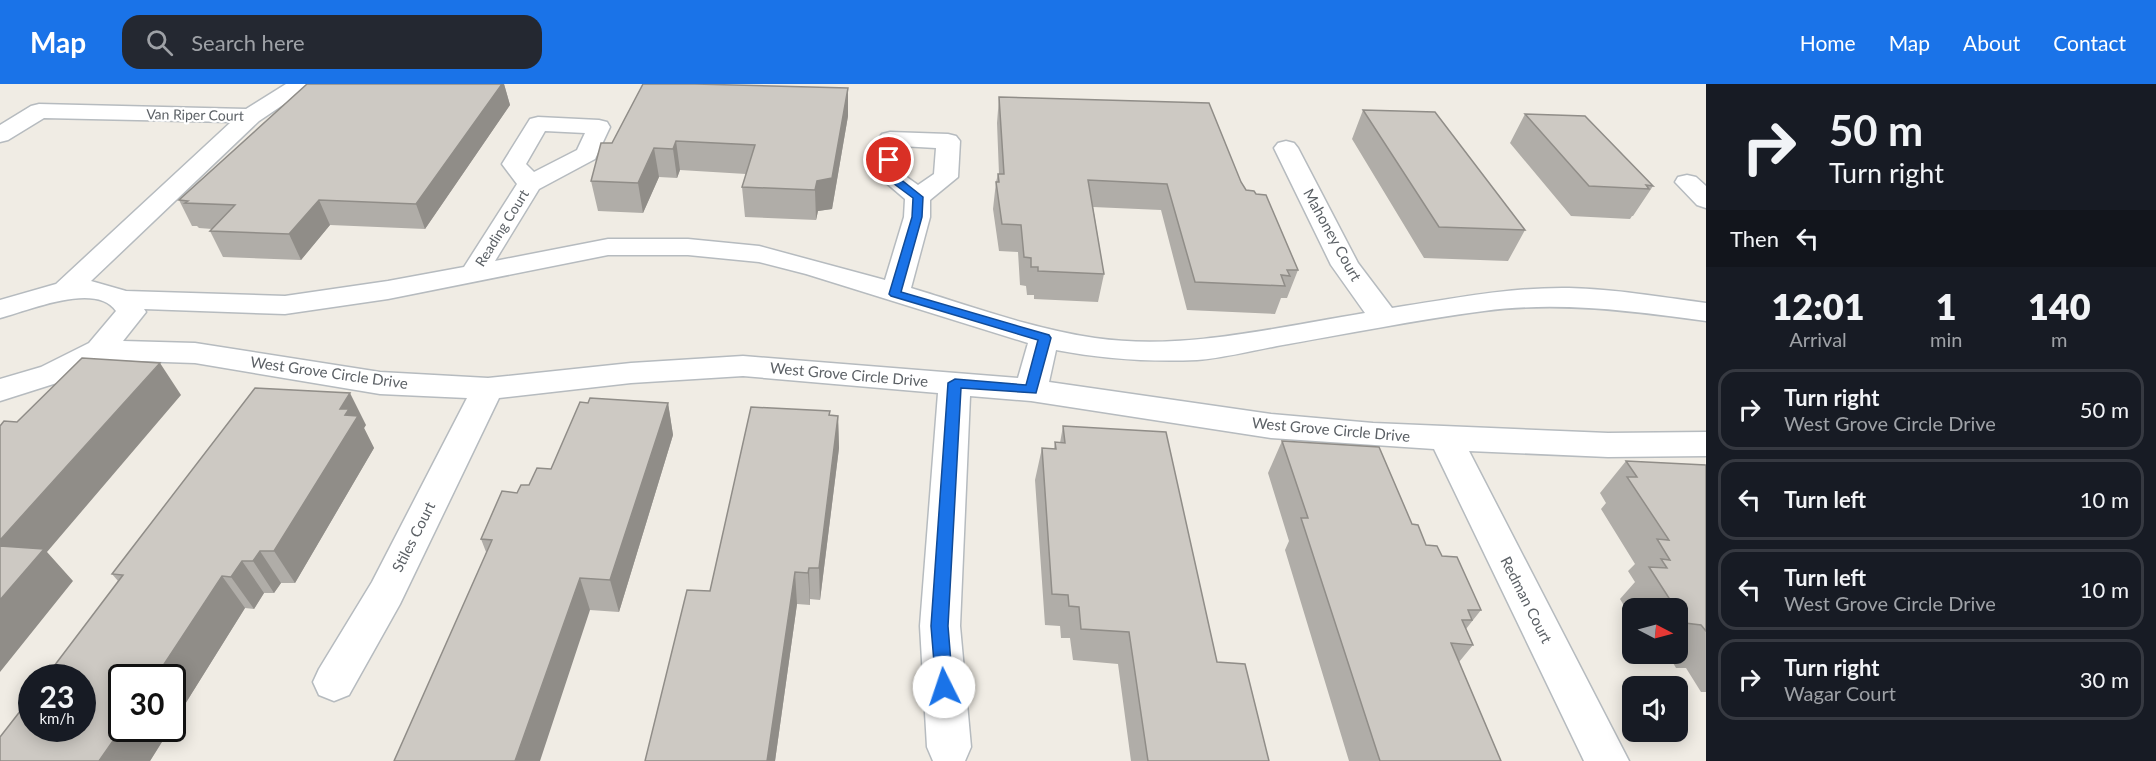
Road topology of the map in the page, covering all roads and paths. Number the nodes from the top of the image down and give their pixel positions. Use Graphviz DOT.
graph roads {
  1 [pos="301,84"];
  2 [pos="252,116"];
  3 [pos="0,135"];
  4 [pos="1286,147"];
  5 [pos="1687,182"];
  6 [pos="530,184"];
  7 [pos="918,197"];
  8 [pos="1706,200"];
  9 [pos="474,273"];
  10 [pos="66,290"];
  11 [pos="895,294"];
  12 [pos="123,300"];
  13 [pos="0,309"];
  14 [pos="1706,312"];
  15 [pos="1384,318"];
  16 [pos="1044,338"];
  17 [pos="100,350"];
  18 [pos="955,383"];
  19 [pos="488,389"];
  20 [pos="0,390"];
  21 [pos="1031,390"];
  22 [pos="1446,439"];
  23 [pos="1706,444"];
  24 [pos="334,682"];
  25 [pos="949,747"];
  26 [pos="1606,761"];
  1 -- 2 [label="street"];
  2 -- 3 [label="street, Van Riper Court"];
  2 -- 10 [label="street, Van Riper Court"];
  4 -- 15 [label="street, Mahoney Court"];
  5 -- 8 [label="street"];
  6 -- 9 [label="street, Reading Court"];
  7 -- 11 [label="street"];
  9 -- 11 [label="street"];
  9 -- 12 [label="street"];
  10 -- 12 [label="street"];
  10 -- 13 [label="street"];
  11 -- 16 [label="street"];
  12 -- 17 [label="street"];
  14 -- 15 [label="street"];
  15 -- 16 [label="street"];
  16 -- 21 [label="street"];
  17 -- 19 [label="street, West Grove Circle Drive"];
  17 -- 20 [label="street"];
  18 -- 19 [label="street, West Grove Circle Drive"];
  18 -- 21 [label="street, West Grove Circle Drive"];
  18 -- 25 [label="street"];
  19 -- 24 [label="street, Stiles Court"];
  21 -- 22 [label="street, West Grove Circle Drive"];
  22 -- 23 [label="street, West Grove Circle Drive"];
  22 -- 26 [label="street, Redman Court"];
}
